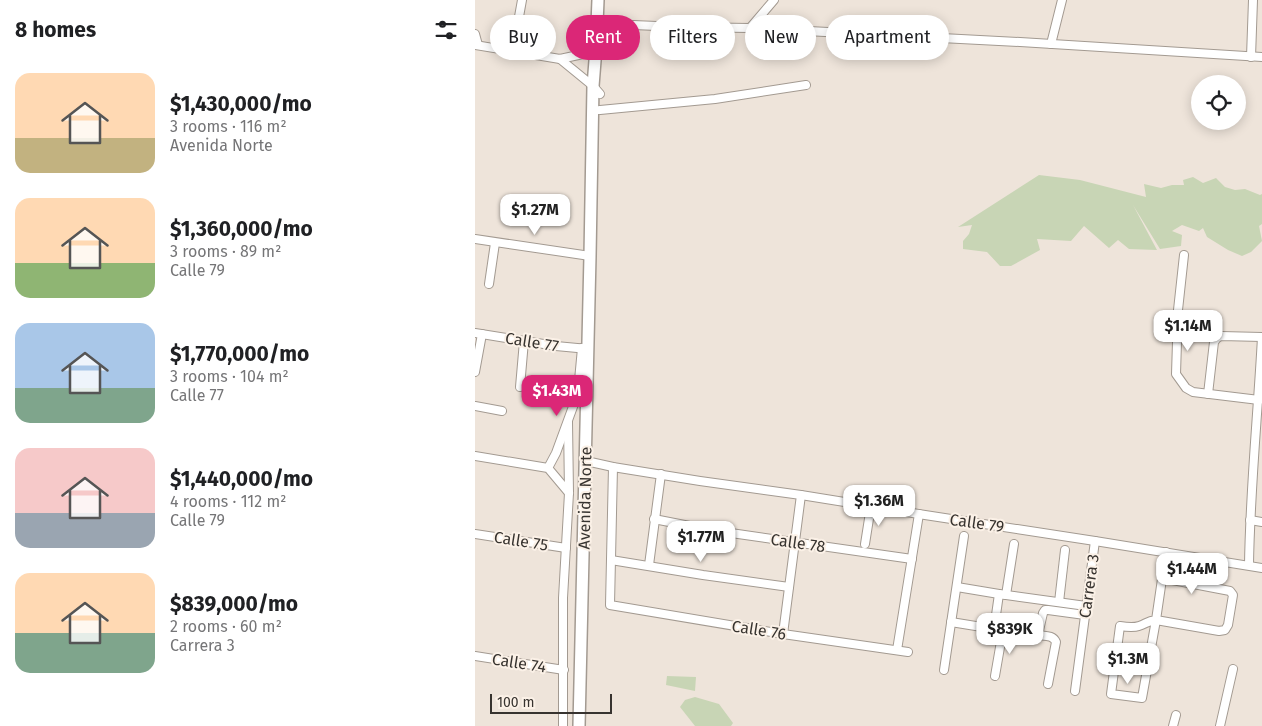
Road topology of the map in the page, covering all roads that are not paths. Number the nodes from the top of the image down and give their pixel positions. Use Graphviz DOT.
graph roads {
  1 [pos="522,0"];
  2 [pos="598,0"];
  3 [pos="603,0"];
  4 [pos="774,0"];
  5 [pos="1062,0"];
  6 [pos="1253,0"];
  7 [pos="519,15"];
  8 [pos="598,15"];
  9 [pos="603,15"];
  10 [pos="761,15"];
  11 [pos="640,25"];
  12 [pos="745,28"];
  13 [pos="816,32"];
  14 [pos="475,34"];
  15 [pos="1051,44"];
  16 [pos="477,45"];
  17 [pos="490,47"];
  18 [pos="1251,57"];
  19 [pos="1262,57"];
  20 [pos="556,58"];
  21 [pos="566,58"];
  22 [pos="561,59"];
  23 [pos="598,60"];
  24 [pos="806,85"];
  25 [pos="596,90"];
  26 [pos="600,110"];
  27 [pos="475,239"];
  28 [pos="495,243"];
  29 [pos="1184,255"];
  30 [pos="590,256"];
  31 [pos="489,284"];
  32 [pos="1178,314"];
  33 [pos="1214,316"];
  34 [pos="479,333"];
  35 [pos="1262,337"];
  36 [pos="524,341"];
  37 [pos="585,348"];
  38 [pos="475,372"];
  39 [pos="587,380"];
  40 [pos="520,386"];
  41 [pos="578,393"];
  42 [pos="1209,394"];
  43 [pos="1259,400"];
  44 [pos="475,406"];
  45 [pos="502,410"];
  46 [pos="568,422"];
  47 [pos="1258,437"];
  48 [pos="475,456"];
  49 [pos="589,462"];
  50 [pos="613,467"];
  51 [pos="548,468"];
  52 [pos="661,474"];
  53 [pos="569,492"];
  54 [pos="801,495"];
  55 [pos="871,506"];
  56 [pos="919,514"];
  57 [pos="654,520"];
  58 [pos="1250,520"];
  59 [pos="1262,522"];
  60 [pos="475,534"];
  61 [pos="964,536"];
  62 [pos="1095,541"];
  63 [pos="795,543"];
  64 [pos="865,544"];
  65 [pos="1014,544"];
  66 [pos="566,548"];
  67 [pos="1065,550"];
  68 [pos="1166,552"];
  69 [pos="912,559"];
  70 [pos="611,560"];
  71 [pos="649,565"];
  72 [pos="1249,565"];
  73 [pos="1262,568"];
  74 [pos="1162,578"];
  75 [pos="789,587"];
  76 [pos="957,587"];
  77 [pos="1003,595"];
  78 [pos="1059,602"];
  79 [pos="1086,606"];
  80 [pos="1085,615"];
  81 [pos="1156,620"];
  82 [pos="951,622"];
  83 [pos="999,630"];
  84 [pos="783,634"];
  85 [pos="1038,635"];
  86 [pos="897,650"];
  87 [pos="909,652"];
  88 [pos="475,656"];
  89 [pos="1233,669"];
  90 [pos="564,670"];
  91 [pos="944,670"];
  92 [pos="995,676"];
  93 [pos="1048,684"];
  94 [pos="1075,691"];
  95 [pos="1176,714"];
  96 [pos="563,726"];
  97 [pos="579,726"];
  98 [pos="587,726"];
  99 [pos="1173,726"];
  100 [pos="1220,726"];
  1 -- 7 [label="street"];
  2 -- 8 [label="main road, Avenida Norte"];
  3 -- 9 [label="main road, Avenida Norte"];
  4 -- 10 [label="street"];
  5 -- 15 [label="street"];
  6 -- 18 [label="street"];
  11 -- 12 [label="street"];
  13 -- 15 [label="street"];
  14 -- 16 [label="street"];
  15 -- 18 [label="street"];
  16 -- 17 [label="street"];
  18 -- 19 [label="street"];
  20 -- 22 [label="street"];
  21 -- 22 [label="street"];
  22 -- 25 [label="street"];
  23 -- 25 [label="main road, Avenida Norte"];
  24 -- 26 [label="street"];
  25 -- 26 [label="main road, Avenida Norte"];
  25 -- 30 [label="main road, Avenida Norte"];
  26 -- 49 [label="main road, Avenida Norte"];
  27 -- 28 [label="street"];
  28 -- 30 [label="street"];
  28 -- 31 [label="street"];
  29 -- 32 [label="street"];
  30 -- 37 [label="main road, Avenida Norte"];
  32 -- 33 [label="street"];
  32 -- 42 [label="street"];
  34 -- 36 [label="street, Calle 77"];
  34 -- 38 [label="street"];
  35 -- 42 [label="street"];
  35 -- 43 [label="street"];
  36 -- 37 [label="street, Calle 77"];
  36 -- 40 [label="street"];
  37 -- 39 [label="main road, Avenida Norte"];
  37 -- 41 [label="street"];
  39 -- 41 [label="street"];
  39 -- 49 [label="main road, Avenida Norte"];
  41 -- 46 [label="street"];
  42 -- 43 [label="street"];
  43 -- 47 [label="street"];
  44 -- 45 [label="street"];
  46 -- 51 [label="street"];
  46 -- 53 [label="street"];
  47 -- 58 [label="street"];
  48 -- 51 [label="street"];
  49 -- 50 [label="street, Calle 79"];
  49 -- 97 [label="main road, Avenida Norte"];
  49 -- 98 [label="main road, Avenida Norte"];
  50 -- 52 [label="street, Calle 79"];
  50 -- 70 [label="street"];
  51 -- 53 [label="street"];
  52 -- 54 [label="street, Calle 79"];
  52 -- 57 [label="street"];
  53 -- 66 [label="street"];
  54 -- 55 [label="street, Calle 79"];
  54 -- 63 [label="street"];
  55 -- 56 [label="street, Calle 79"];
  55 -- 64 [label="street"];
  56 -- 62 [label="street, Calle 79"];
  56 -- 69 [label="street"];
  57 -- 63 [label="street, Calle 78"];
  57 -- 71 [label="street"];
  58 -- 59 [label="street"];
  58 -- 72 [label="street"];
  60 -- 66 [label="street, Calle 75"];
  61 -- 76 [label="street"];
  62 -- 68 [label="street, Calle 79"];
  62 -- 79 [label="street, Carrera 3"];
  63 -- 69 [label="street, Calle 78"];
  63 -- 75 [label="street"];
  65 -- 77 [label="street"];
  66 -- 90 [label="street"];
  67 -- 78 [label="street"];
  68 -- 72 [label="street, Calle 79"];
  68 -- 74 [label="street"];
  69 -- 86 [label="street"];
  70 -- 71 [label="street"];
  70 -- 84 [label="street, Calle 76"];
  71 -- 75 [label="street"];
  72 -- 73 [label="street, Calle 79"];
  74 -- 81 [label="street"];
  74 -- 81 [label="street"];
  75 -- 84 [label="street"];
  76 -- 77 [label="street"];
  76 -- 82 [label="street"];
  77 -- 78 [label="street"];
  77 -- 83 [label="street"];
  78 -- 79 [label="street"];
  79 -- 80 [label="street, Carrera 3"];
  80 -- 85 [label="street"];
  80 -- 94 [label="street, Carrera 3"];
  81 -- 81 [label="street"];
  82 -- 83 [label="street"];
  82 -- 91 [label="street"];
  83 -- 85 [label="street"];
  83 -- 92 [label="street"];
  84 -- 86 [label="street, Calle 76"];
  85 -- 93 [label="street"];
  86 -- 87 [label="street, Calle 76"];
  88 -- 90 [label="street, Calle 74"];
  89 -- 100 [label="street"];
  90 -- 96 [label="street"];
  95 -- 99 [label="street"];
}
